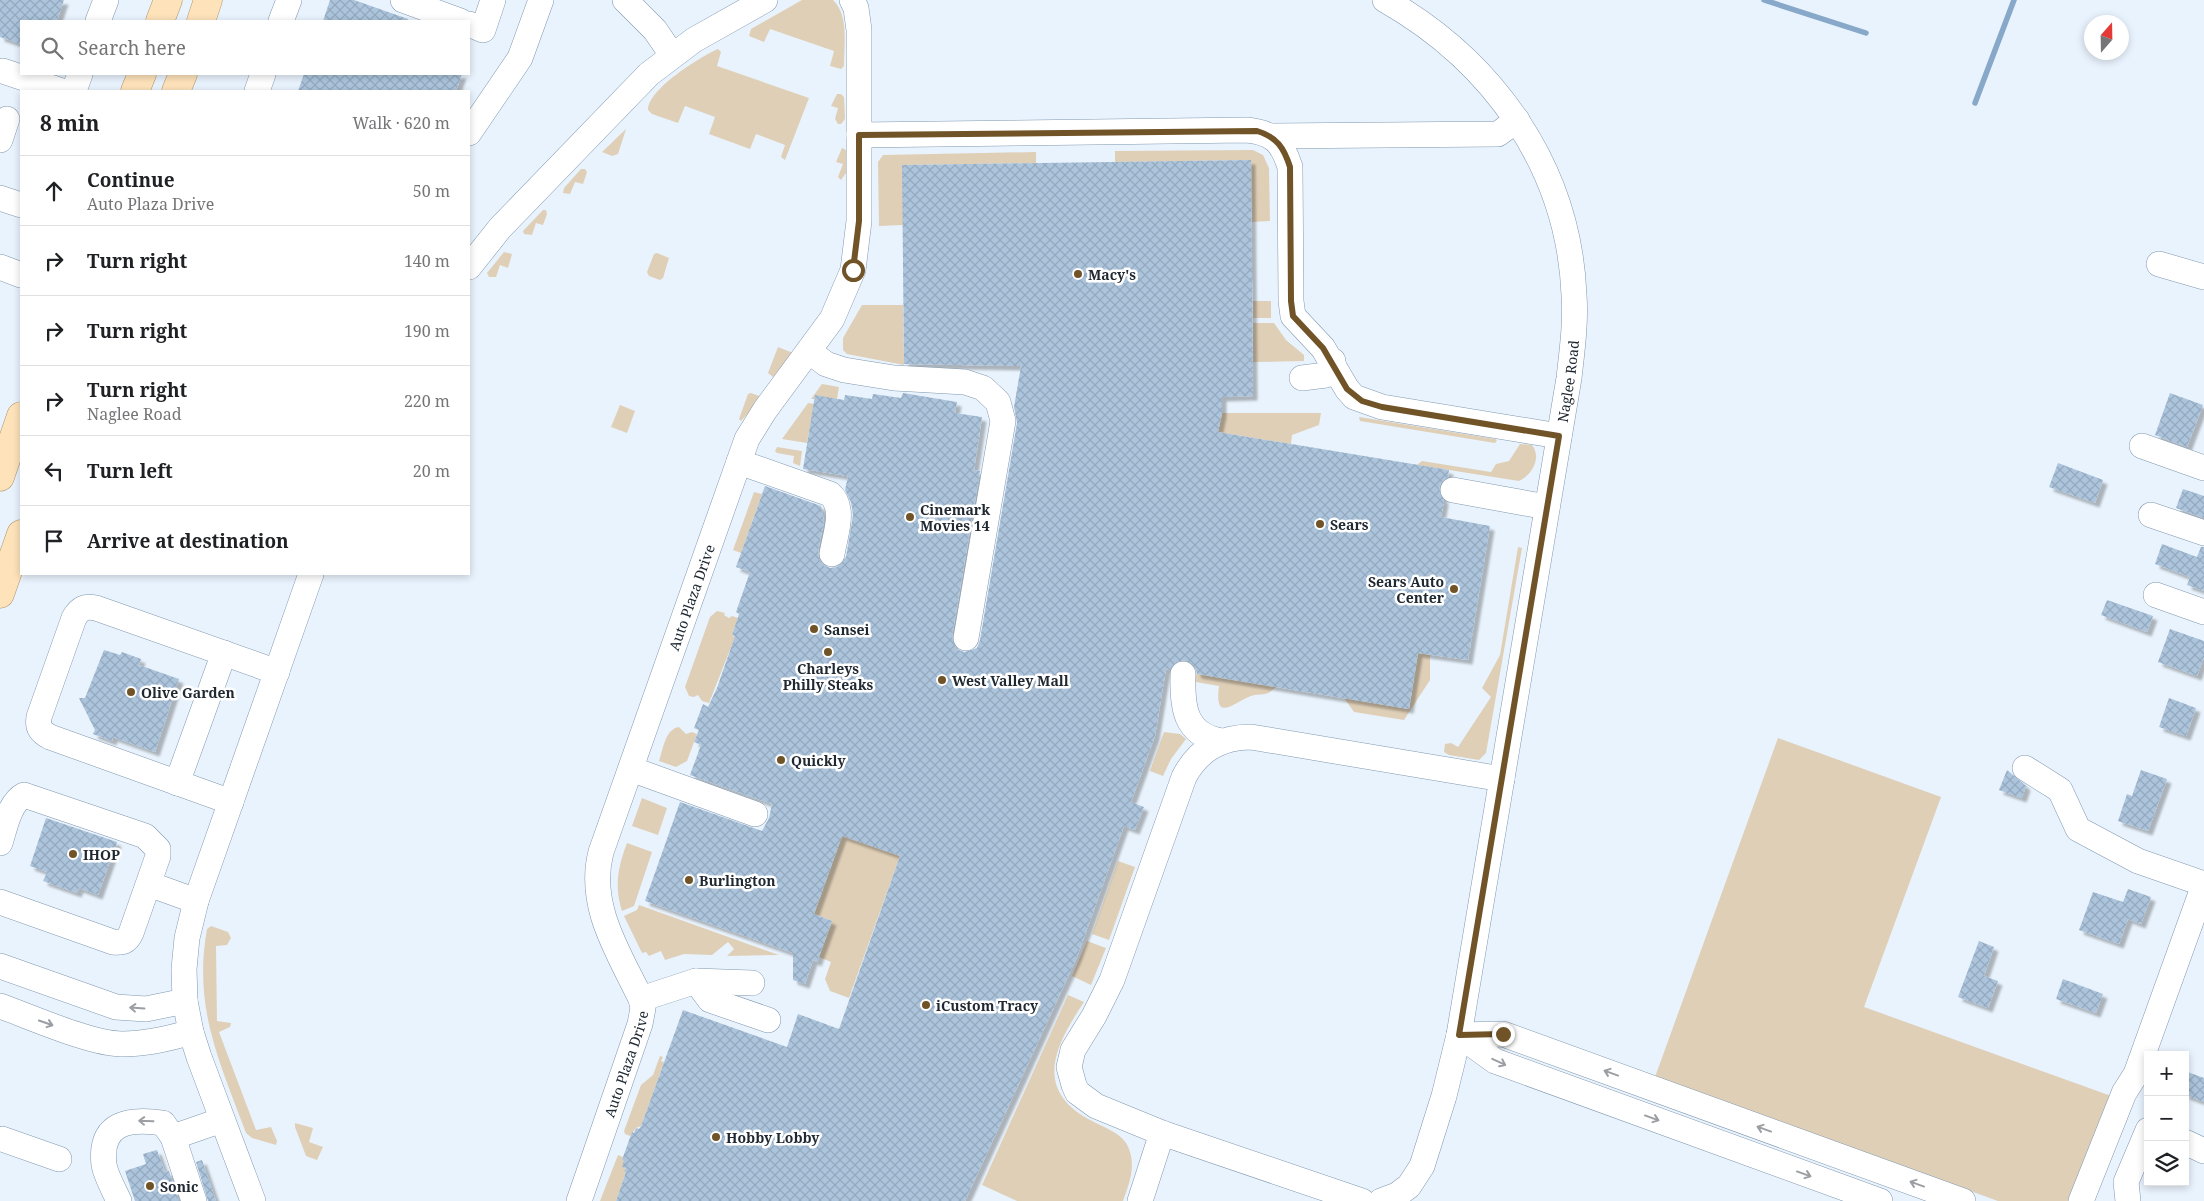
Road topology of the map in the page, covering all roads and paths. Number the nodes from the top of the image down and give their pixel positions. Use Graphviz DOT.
graph roads {
  1 [pos="106,0"];
  2 [pos="168,0"];
  3 [pos="208,0"];
  4 [pos="289,0"];
  5 [pos="403,0"];
  6 [pos="493,0"];
  7 [pos="541,0"];
  8 [pos="625,0"];
  9 [pos="765,0"];
  10 [pos="852,0"];
  11 [pos="1385,0"];
  12 [pos="98,20"];
  13 [pos="160,20"];
  14 [pos="201,20"];
  15 [pos="281,20"];
  16 [pos="457,20"];
  17 [pos="470,24"];
  18 [pos="672,55"];
  19 [pos="3,71"];
  20 [pos="80,75"];
  21 [pos="142,75"];
  22 [pos="182,75"];
  23 [pos="263,75"];
  24 [pos="59,90"];
  25 [pos="74,90"];
  26 [pos="135,90"];
  27 [pos="176,90"];
  28 [pos="257,90"];
  29 [pos="1517,120"];
  30 [pos="470,132"];
  31 [pos="859,135"];
  32 [pos="1272,136"];
  33 [pos="0,198"];
  34 [pos="20,205"];
  35 [pos="2159,264"];
  36 [pos="470,266"];
  37 [pos="0,267"];
  38 [pos="20,274"];
  39 [pos="2204,277"];
  40 [pos="809,351"];
  41 [pos="1333,361"];
  42 [pos="1302,378"];
  43 [pos="20,419"];
  44 [pos="1559,436"];
  45 [pos="2142,446"];
  46 [pos="739,462"];
  47 [pos="2204,468"];
  48 [pos="0,477"];
  49 [pos="1453,490"];
  50 [pos="1548,507"];
  51 [pos="2151,515"];
  52 [pos="2204,533"];
  53 [pos="20,537"];
  54 [pos="832,554"];
  55 [pos="311,575"];
  56 [pos="0,594"];
  57 [pos="2156,596"];
  58 [pos="2204,612"];
  59 [pos="966,638"];
  60 [pos="224,653"];
  61 [pos="276,672"];
  62 [pos="1183,674"];
  63 [pos="1222,741"];
  64 [pos="2025,768"];
  65 [pos="630,769"];
  66 [pos="1502,779"];
  67 [pos="177,783"];
  68 [pos="231,802"];
  69 [pos="755,814"];
  70 [pos="0,844"];
  71 [pos="149,884"];
  72 [pos="2204,884"];
  73 [pos="196,901"];
  74 [pos="0,902"];
  75 [pos="0,966"];
  76 [pos="696,981"];
  77 [pos="752,983"];
  78 [pos="642,999"];
  79 [pos="184,1001"];
  80 [pos="0,1006"];
  81 [pos="768,1020"];
  82 [pos="190,1032"];
  83 [pos="1459,1035"];
  84 [pos="2136,1074"];
  85 [pos="222,1120"];
  86 [pos="2141,1123"];
  87 [pos="1162,1133"];
  88 [pos="173,1137"];
  89 [pos="2,1139"];
  90 [pos="2189,1144"];
  91 [pos="2204,1151"];
  92 [pos="59,1159"];
  93 [pos="119,1201"];
  94 [pos="194,1201"];
  95 [pos="253,1201"];
  96 [pos="579,1201"];
  97 [pos="1140,1201"];
  98 [pos="1362,1201"];
  99 [pos="1381,1201"];
  100 [pos="1880,1201"];
  101 [pos="1963,1201"];
  102 [pos="2081,1201"];
  103 [pos="2100,1201"];
  104 [pos="2128,1201"];
  1 -- 12 [label="street"];
  2 -- 13 [label="main road"];
  3 -- 14 [label="main road"];
  4 -- 15 [label="street"];
  5 -- 16 [label="street"];
  6 -- 17 [label="street"];
  7 -- 30 [label="street"];
  8 -- 18 [label="street"];
  9 -- 18 [label="street"];
  10 -- 31 [label="street, Auto Plaza Drive"];
  11 -- 29 [label="street, Naglee Road"];
  18 -- 36 [label="street"];
  19 -- 24 [label="street"];
  20 -- 25 [label="street"];
  21 -- 26 [label="main road"];
  22 -- 27 [label="main road"];
  23 -- 28 [label="street"];
  29 -- 32 [label="street"];
  29 -- 44 [label="street, Naglee Road"];
  31 -- 32 [label="street"];
  31 -- 40 [label="street, Auto Plaza Drive"];
  32 -- 41 [label="street"];
  33 -- 34 [label="street"];
  35 -- 39 [label="street"];
  37 -- 38 [label="street"];
  40 -- 46 [label="street, Auto Plaza Drive"];
  40 -- 59 [label="street"];
  41 -- 42 [label="street"];
  41 -- 44 [label="street"];
  43 -- 48 [label="main road"];
  44 -- 50 [label="street, Naglee Road"];
  45 -- 47 [label="street"];
  46 -- 54 [label="street"];
  46 -- 65 [label="street, Auto Plaza Drive"];
  49 -- 50 [label="street"];
  50 -- 66 [label="street, Naglee Road"];
  51 -- 52 [label="street"];
  53 -- 56 [label="main road"];
  55 -- 61 [label="street"];
  57 -- 58 [label="street"];
  60 -- 61 [label="street"];
  60 -- 67 [label="street"];
  60 -- 67 [label="street"];
  61 -- 68 [label="street"];
  62 -- 63 [label="street"];
  63 -- 66 [label="street"];
  63 -- 87 [label="street"];
  64 -- 72 [label="street"];
  65 -- 69 [label="street"];
  65 -- 78 [label="street, Auto Plaza Drive"];
  66 -- 83 [label="street, Naglee Road"];
  67 -- 68 [label="street"];
  68 -- 73 [label="street"];
  70 -- 71 [label="street"];
  71 -- 73 [label="street"];
  71 -- 74 [label="street"];
  72 -- 84 [label="street"];
  73 -- 79 [label="street"];
  79 -- 75 [label="street, one-way"];
  76 -- 77 [label="street"];
  76 -- 78 [label="street"];
  76 -- 81 [label="street"];
  78 -- 96 [label="street, Auto Plaza Drive"];
  79 -- 82 [label="street"];
  80 -- 82 [label="street, one-way"];
  82 -- 85 [label="street"];
  83 -- 99 [label="street, Naglee Road"];
  83 -- 100 [label="street, one-way"];
  101 -- 83 [label="street, one-way"];
  84 -- 86 [label="street"];
  84 -- 102 [label="street"];
  85 -- 88 [label="street"];
  85 -- 95 [label="street"];
  86 -- 103 [label="street"];
  86 -- 104 [label="street"];
  87 -- 97 [label="street"];
  87 -- 98 [label="street"];
  88 -- 93 [label="street, one-way"];
  88 -- 94 [label="street"];
  89 -- 92 [label="street"];
  90 -- 91 [label="street"];
}
